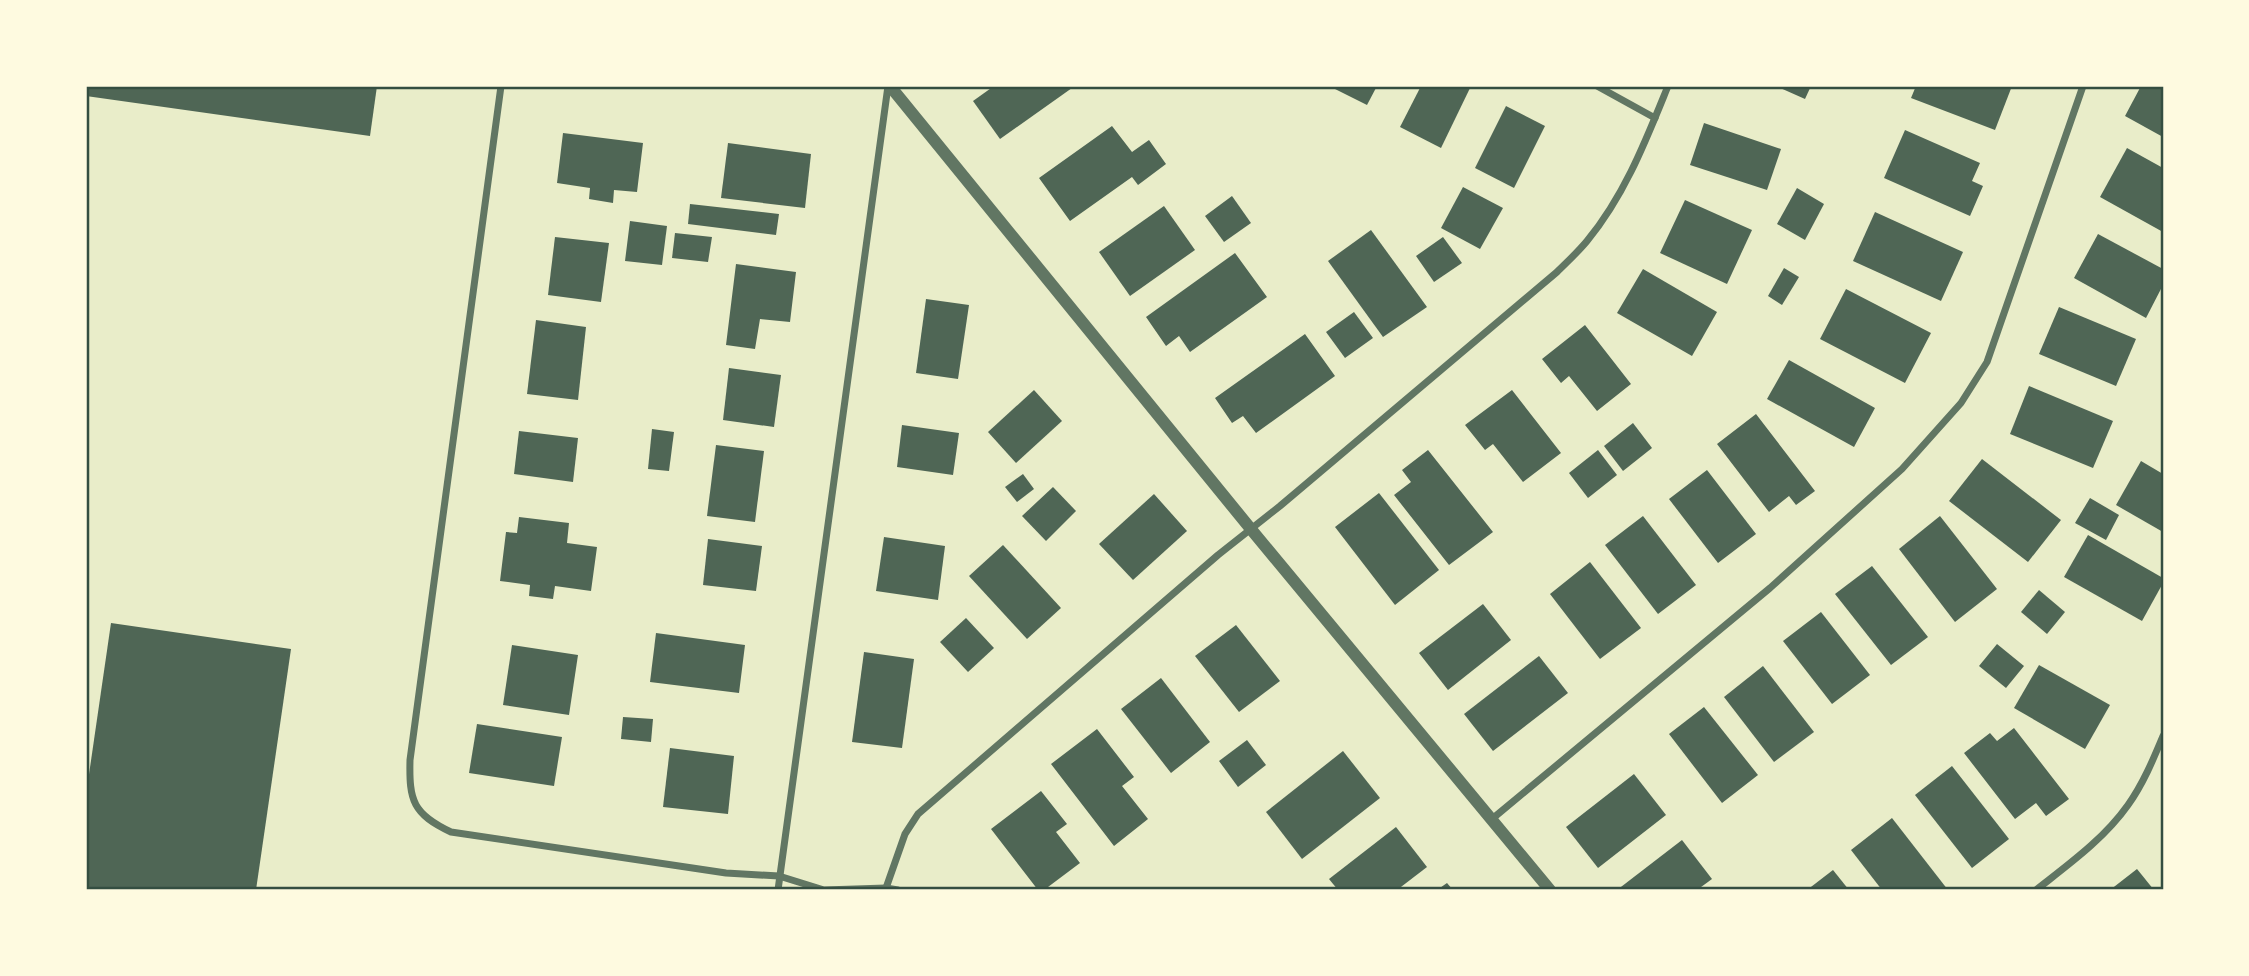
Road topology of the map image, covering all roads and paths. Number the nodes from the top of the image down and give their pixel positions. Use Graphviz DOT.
graph roads {
  1 [pos="501,86"];
  2 [pos="889,86"];
  3 [pos="1597,86"];
  4 [pos="1668,86"];
  5 [pos="2083,86"];
  6 [pos="1655,118"];
  7 [pos="1250,528"];
  8 [pos="2163,736"];
  9 [pos="1492,819"];
  10 [pos="779,876"];
  11 [pos="886,888"];
  12 [pos="778,890"];
  13 [pos="898,890"];
  14 [pos="1550,890"];
  15 [pos="2036,890"];
  1 -- 10 [label="street"];
  2 -- 7 [label="street"];
  2 -- 10 [label="street"];
  3 -- 6 [label="street"];
  4 -- 6 [label="street"];
  5 -- 9 [label="street"];
  6 -- 7 [label="street"];
  7 -- 9 [label="street"];
  7 -- 11 [label="street"];
  8 -- 15 [label="street"];
  9 -- 14 [label="street"];
  10 -- 11 [label="street"];
  10 -- 12 [label="street"];
  11 -- 13 [label="street"];
}
